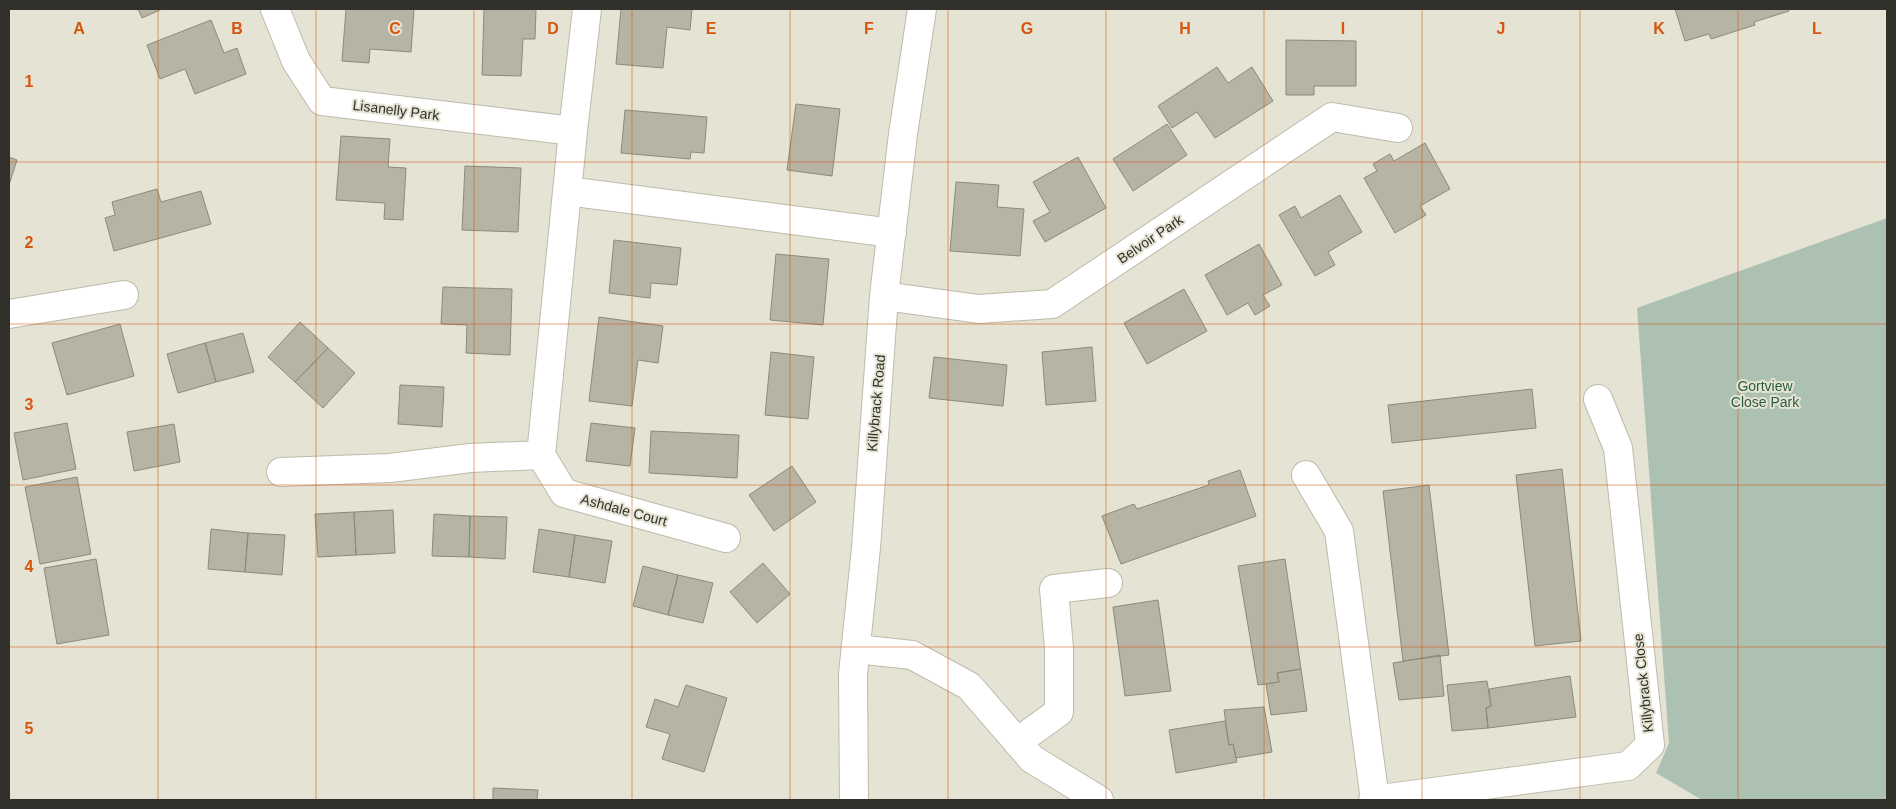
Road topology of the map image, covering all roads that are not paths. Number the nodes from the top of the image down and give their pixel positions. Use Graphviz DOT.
graph roads {
  1 [pos="275,9"];
  2 [pos="587,9"];
  3 [pos="922,9"];
  4 [pos="1398,128"];
  5 [pos="573,131"];
  6 [pos="567,192"];
  7 [pos="892,233"];
  8 [pos="124,294"];
  9 [pos="884,296"];
  10 [pos="9,314"];
  11 [pos="1598,399"];
  12 [pos="541,455"];
  13 [pos="281,472"];
  14 [pos="1306,475"];
  15 [pos="726,538"];
  16 [pos="1108,583"];
  17 [pos="856,649"];
  18 [pos="1017,742"];
  19 [pos="1495,792"];
  20 [pos="854,799"];
  21 [pos="1099,800"];
  22 [pos="1374,800"];
  1 -- 5 [label="street, Lisanelly Park"];
  2 -- 5 [label="street"];
  3 -- 7 [label="street, Killybrack Road"];
  4 -- 9 [label="street, Belvoir Park"];
  5 -- 6 [label="street"];
  6 -- 7 [label="street"];
  6 -- 12 [label="street"];
  7 -- 9 [label="street, Killybrack Road"];
  8 -- 10 [label="street"];
  9 -- 17 [label="street, Killybrack Road"];
  11 -- 19 [label="street, Killybrack Close"];
  12 -- 13 [label="street"];
  12 -- 15 [label="street, Ashdale Court"];
  14 -- 22 [label="street"];
  16 -- 18 [label="street"];
  17 -- 18 [label="street"];
  17 -- 20 [label="street, Killybrack Road"];
  18 -- 21 [label="street"];
  19 -- 22 [label="street, Killybrack Close"];
}
